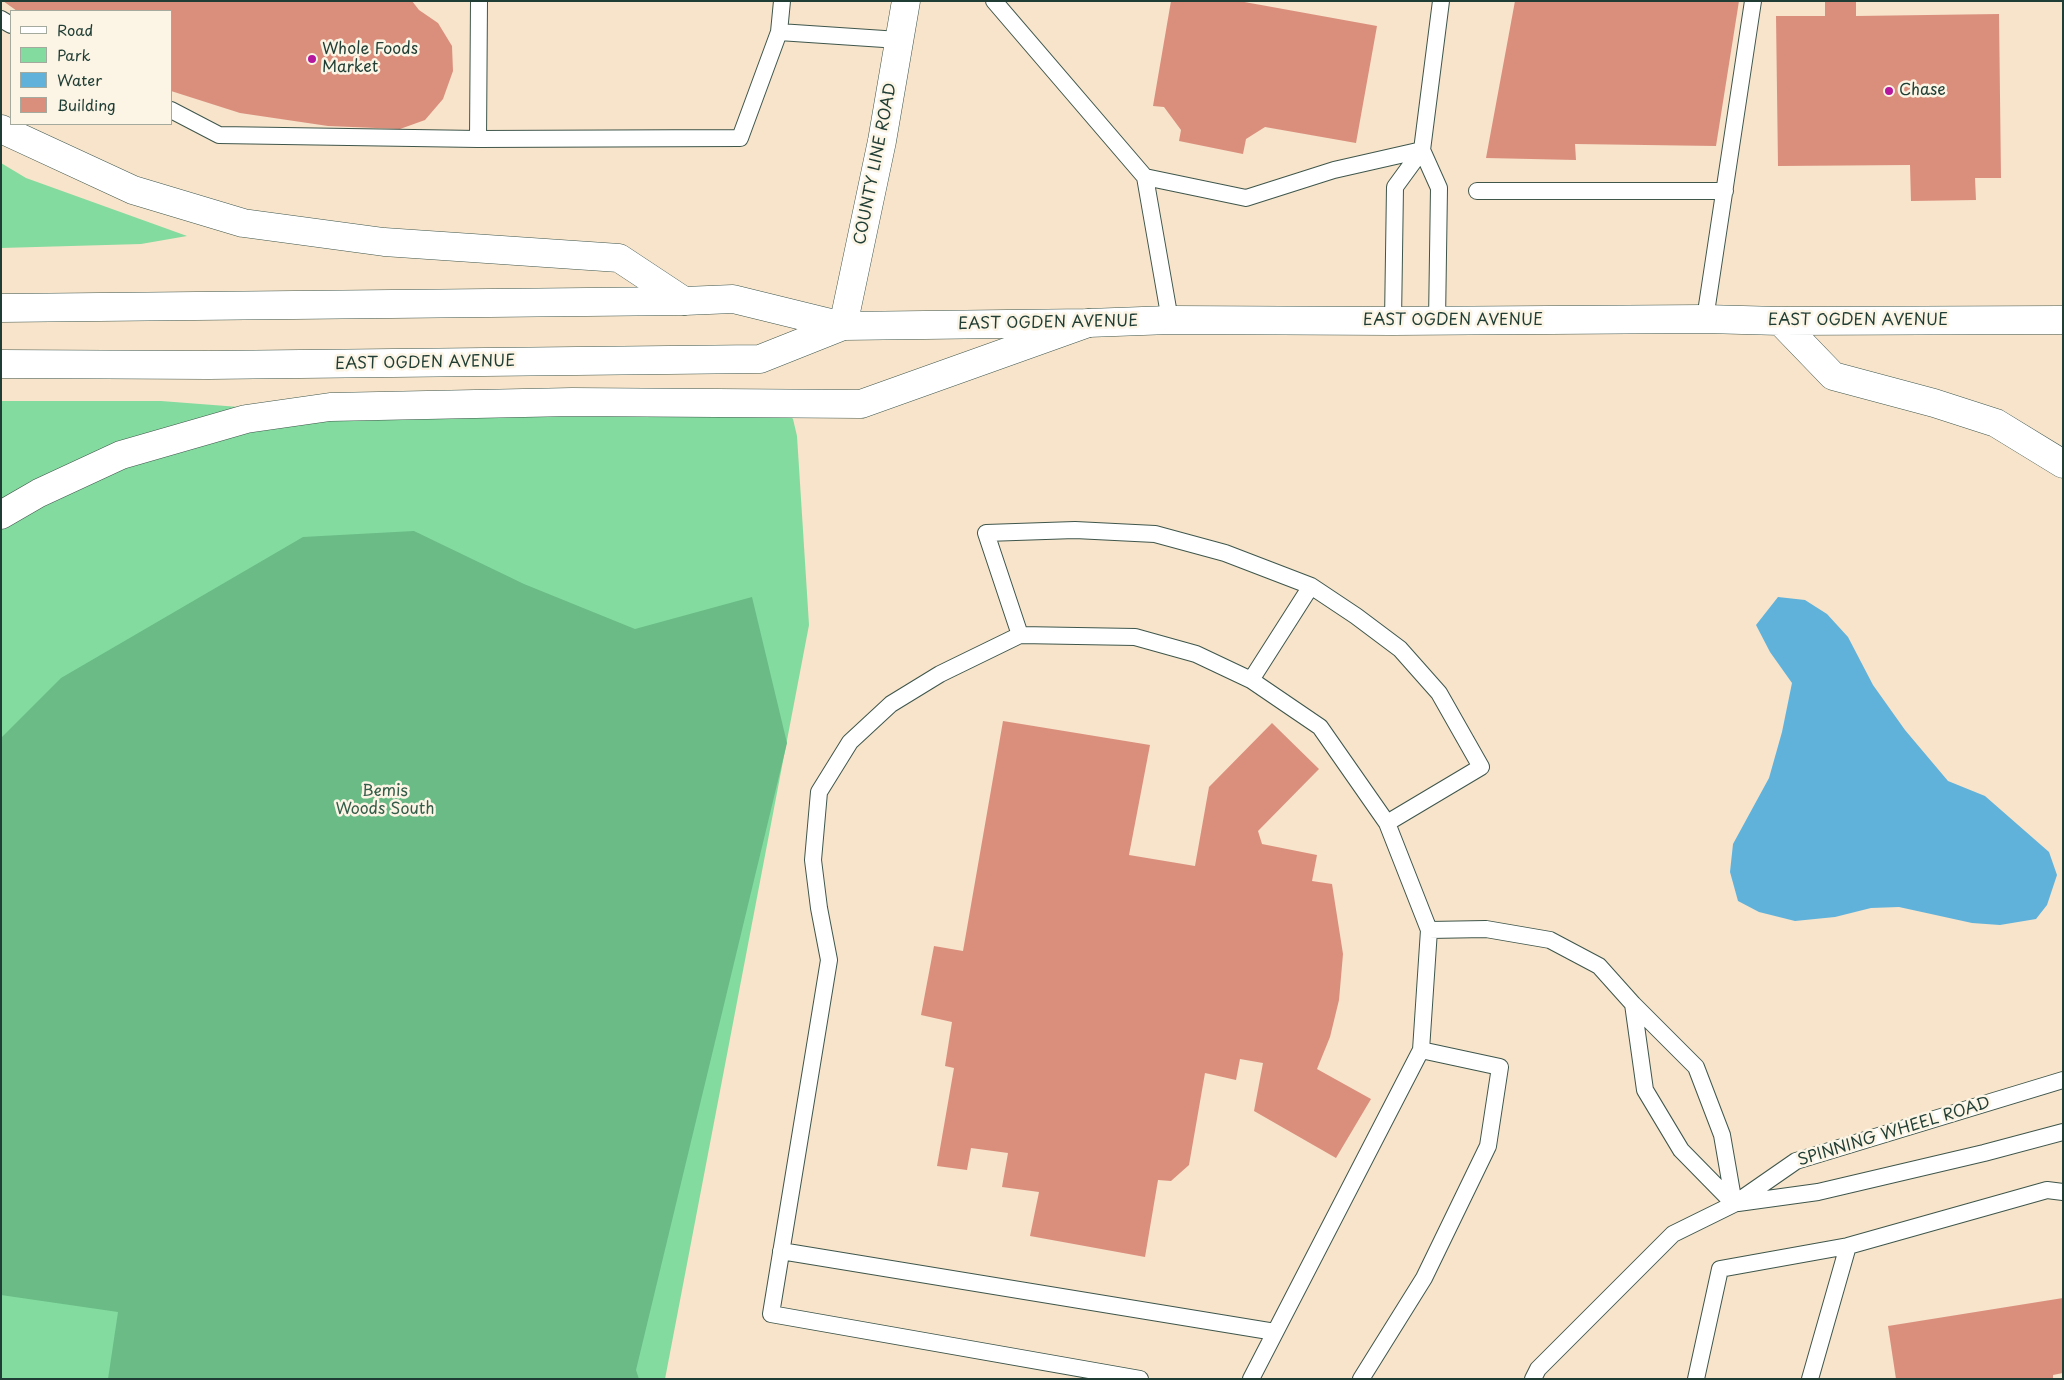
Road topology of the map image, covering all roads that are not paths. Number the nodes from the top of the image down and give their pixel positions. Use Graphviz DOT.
graph roads {
  1 [pos="479,1"];
  2 [pos="782,1"];
  3 [pos="906,1"];
  4 [pos="994,1"];
  5 [pos="1441,1"];
  6 [pos="1753,1"];
  7 [pos="779,32"];
  8 [pos="899,40"];
  9 [pos="172,111"];
  10 [pos="1,129"];
  11 [pos="478,139"];
  12 [pos="1422,150"];
  13 [pos="1145,177"];
  14 [pos="1477,191"];
  15 [pos="1725,191"];
  16 [pos="684,301"];
  17 [pos="1,308"];
  18 [pos="1706,319"];
  19 [pos="1170,320"];
  20 [pos="2063,320"];
  21 [pos="1393,321"];
  22 [pos="1437,321"];
  23 [pos="1780,321"];
  24 [pos="1088,323"];
  25 [pos="843,326"];
  26 [pos="1,364"];
  27 [pos="2063,464"];
  28 [pos="1,515"];
  29 [pos="1311,586"];
  30 [pos="1020,635"];
  31 [pos="1251,680"];
  32 [pos="1387,823"];
  33 [pos="1429,930"];
  34 [pos="1633,1004"];
  35 [pos="1422,1050"];
  36 [pos="2063,1080"];
  37 [pos="2063,1132"];
  38 [pos="2063,1192"];
  39 [pos="1734,1204"];
  40 [pos="1848,1246"];
  41 [pos="781,1251"];
  42 [pos="1275,1332"];
  43 [pos="1140,1379"];
  44 [pos="1251,1379"];
  45 [pos="1361,1379"];
  46 [pos="1533,1379"];
  47 [pos="1696,1379"];
  48 [pos="1810,1379"];
  1 -- 11 [label="lane"];
  2 -- 7 [label="lane"];
  3 -- 8 [label="main road, COUNTY LINE ROAD"];
  4 -- 13 [label="lane"];
  5 -- 12 [label="lane"];
  6 -- 15 [label="lane"];
  7 -- 8 [label="lane"];
  7 -- 11 [label="lane"];
  8 -- 25 [label="main road, COUNTY LINE ROAD"];
  9 -- 11 [label="lane"];
  10 -- 16 [label="main road"];
  12 -- 13 [label="lane"];
  12 -- 21 [label="lane"];
  12 -- 22 [label="lane"];
  13 -- 19 [label="lane"];
  14 -- 15 [label="lane"];
  15 -- 18 [label="lane"];
  16 -- 17 [label="main road, EAST OGDEN AVENUE"];
  16 -- 25 [label="main road, EAST OGDEN AVENUE"];
  18 -- 22 [label="main road, EAST OGDEN AVENUE"];
  18 -- 23 [label="main road, EAST OGDEN AVENUE"];
  19 -- 21 [label="main road, EAST OGDEN AVENUE"];
  19 -- 24 [label="main road, EAST OGDEN AVENUE"];
  20 -- 23 [label="main road, EAST OGDEN AVENUE"];
  21 -- 22 [label="main road, EAST OGDEN AVENUE"];
  23 -- 27 [label="main road"];
  24 -- 25 [label="main road, EAST OGDEN AVENUE"];
  24 -- 28 [label="main road"];
  25 -- 26 [label="main road, EAST OGDEN AVENUE"];
  29 -- 30 [label="lane"];
  29 -- 31 [label="lane"];
  29 -- 32 [label="lane"];
  30 -- 31 [label="lane"];
  30 -- 41 [label="lane"];
  31 -- 32 [label="lane"];
  32 -- 33 [label="lane"];
  33 -- 34 [label="lane"];
  33 -- 35 [label="lane"];
  34 -- 39 [label="lane"];
  34 -- 39 [label="lane"];
  35 -- 42 [label="lane"];
  35 -- 45 [label="lane"];
  36 -- 39 [label="lane, SPINNING WHEEL ROAD"];
  37 -- 39 [label="lane, SPINNING WHEEL ROAD"];
  38 -- 40 [label="lane"];
  39 -- 46 [label="lane, SPINNING WHEEL ROAD"];
  40 -- 47 [label="lane"];
  40 -- 48 [label="lane"];
  41 -- 42 [label="lane"];
  41 -- 43 [label="lane"];
  42 -- 44 [label="lane"];
}
